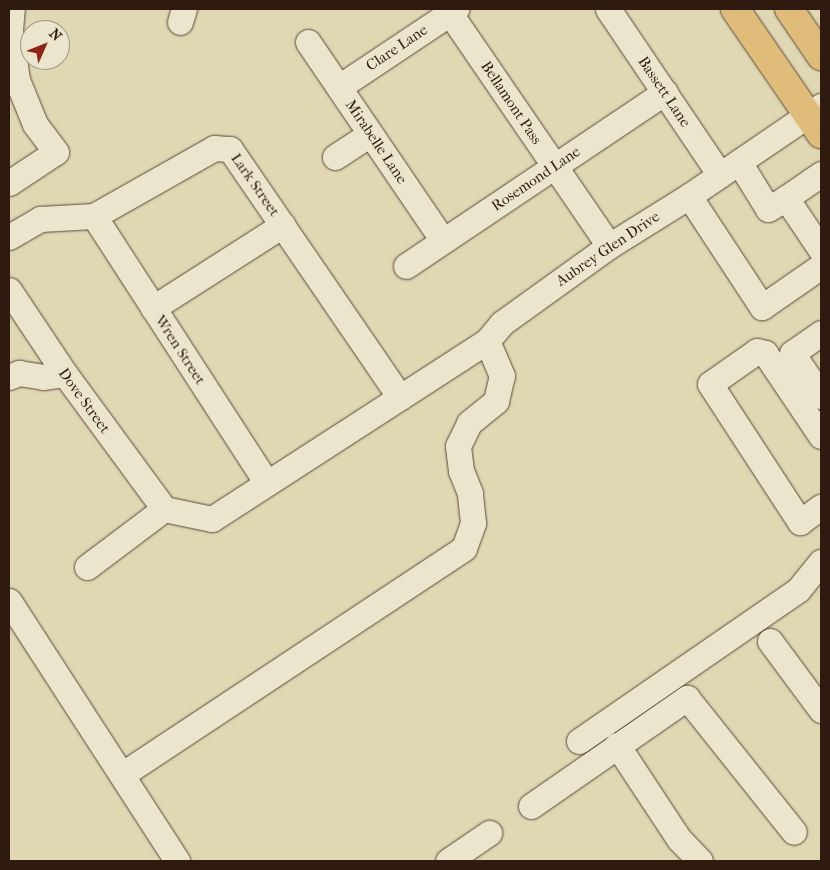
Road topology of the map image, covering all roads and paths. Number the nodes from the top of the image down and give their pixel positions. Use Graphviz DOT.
graph roads {
  1 [pos="12,9"];
  2 [pos="608,9"];
  3 [pos="735,9"];
  4 [pos="789,9"];
  5 [pos="451,10"];
  6 [pos="308,42"];
  7 [pos="821,56"];
  8 [pos="339,88"];
  9 [pos="665,92"];
  10 [pos="817,118"];
  11 [pos="370,134"];
  12 [pos="335,157"];
  13 [pos="554,166"];
  14 [pos="729,168"];
  15 [pos="821,174"];
  16 [pos="9,184"];
  17 [pos="690,196"];
  18 [pos="786,198"];
  19 [pos="94,216"];
  20 [pos="282,224"];
  21 [pos="9,237"];
  22 [pos="443,241"];
  23 [pos="609,246"];
  24 [pos="821,250"];
  25 [pos="406,266"];
  26 [pos="821,266"];
  27 [pos="9,290"];
  28 [pos="153,308"];
  29 [pos="821,333"];
  30 [pos="487,341"];
  31 [pos="65,374"];
  32 [pos="9,377"];
  33 [pos="821,396"];
  34 [pos="400,397"];
  35 [pos="821,436"];
  36 [pos="267,483"];
  37 [pos="821,507"];
  38 [pos="164,509"];
  39 [pos="821,562"];
  40 [pos="88,567"];
  41 [pos="9,601"];
  42 [pos="770,641"];
  43 [pos="821,710"];
  44 [pos="579,741"];
  45 [pos="617,745"];
  46 [pos="123,774"];
  47 [pos="531,806"];
  48 [pos="794,832"];
  49 [pos="489,834"];
  50 [pos="177,861"];
  51 [pos="448,861"];
  52 [pos="700,861"];
  1 -- 16 [label="street"];
  2 -- 9 [label="street, Bassett Lane"];
  3 -- 10 [label="main road"];
  4 -- 7 [label="main road"];
  5 -- 8 [label="street, Clare Lane"];
  5 -- 13 [label="street, Bellamont Pass"];
  6 -- 8 [label="street, Mirabelle Lane"];
  8 -- 11 [label="street, Mirabelle Lane"];
  9 -- 13 [label="street, Rosemond Lane"];
  9 -- 14 [label="street, Bassett Lane"];
  10 -- 14 [label="street, Aubrey Glen Drive"];
  11 -- 12 [label="street"];
  11 -- 22 [label="street, Mirabelle Lane"];
  13 -- 22 [label="street, Rosemond Lane"];
  13 -- 23 [label="street, Bellamont Pass"];
  14 -- 17 [label="street, Aubrey Glen Drive"];
  14 -- 18 [label="street, Bassett Lane"];
  15 -- 18 [label="street"];
  17 -- 23 [label="street, Aubrey Glen Drive"];
  17 -- 26 [label="street"];
  18 -- 24 [label="street"];
  19 -- 20 [label="street, Lark Street"];
  19 -- 21 [label="street, Lark Street"];
  19 -- 28 [label="street, Wren Street"];
  20 -- 28 [label="street"];
  20 -- 34 [label="street, Lark Street"];
  22 -- 25 [label="street, Rosemond Lane"];
  23 -- 30 [label="street, Aubrey Glen Drive"];
  27 -- 31 [label="street, Dove Street"];
  28 -- 36 [label="street, Wren Street"];
  29 -- 33 [label="street"];
  30 -- 34 [label="street, Aubrey Glen Drive"];
  30 -- 46 [label="street"];
  31 -- 32 [label="street"];
  31 -- 38 [label="street, Dove Street"];
  34 -- 36 [label="street, Aubrey Glen Drive"];
  35 -- 37 [label="street"];
  36 -- 38 [label="street, Aubrey Glen Drive"];
  38 -- 40 [label="street"];
  39 -- 44 [label="street"];
  41 -- 46 [label="street"];
  42 -- 43 [label="street"];
  45 -- 47 [label="street"];
  45 -- 48 [label="street"];
  45 -- 52 [label="street"];
  46 -- 50 [label="street"];
  49 -- 51 [label="street"];
}
